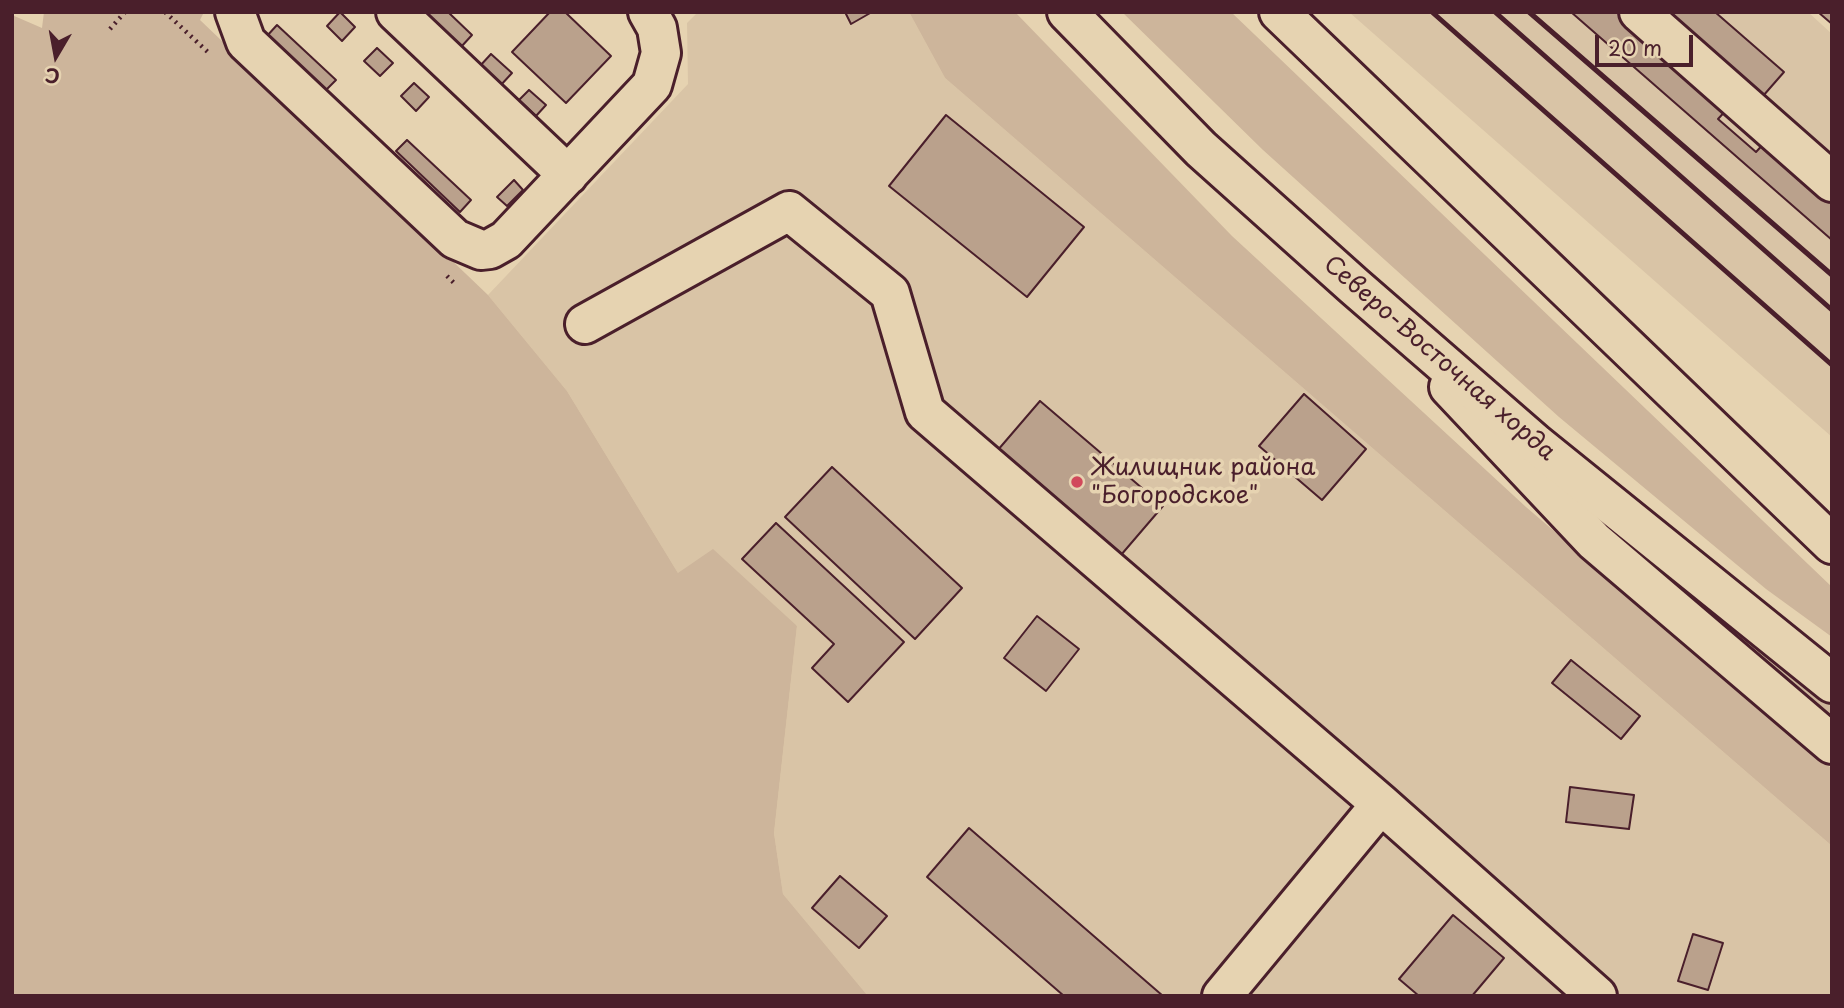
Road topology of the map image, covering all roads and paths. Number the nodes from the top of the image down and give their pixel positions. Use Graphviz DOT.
graph roads {
  1 [pos="125,12"];
  2 [pos="235,12"];
  3 [pos="396,12"];
  4 [pos="648,12"];
  5 [pos="1067,12"];
  6 [pos="1279,12"];
  7 [pos="1639,12"];
  8 [pos="110,29"];
  9 [pos="568,174"];
  10 [pos="1832,182"];
  11 [pos="1354,286"];
  12 [pos="585,324"];
  13 [pos="1832,544"];
  14 [pos="1832,683"];
  15 [pos="1832,744"];
  16 [pos="1381,804"];
  17 [pos="1222,996"];
  18 [pos="1597,996"];
  1 -- 8 [label="path"];
  2 -- 9 [label="street"];
  3 -- 9 [label="street"];
  4 -- 9 [label="street"];
  5 -- 11 [label="street, Северо-Восточная хорда"];
  6 -- 13 [label="street"];
  7 -- 10 [label="street"];
  11 -- 14 [label="street, Северо-Восточная хорда"];
  11 -- 15 [label="street"];
  12 -- 16 [label="street"];
  16 -- 17 [label="street"];
  16 -- 18 [label="street"];
}
